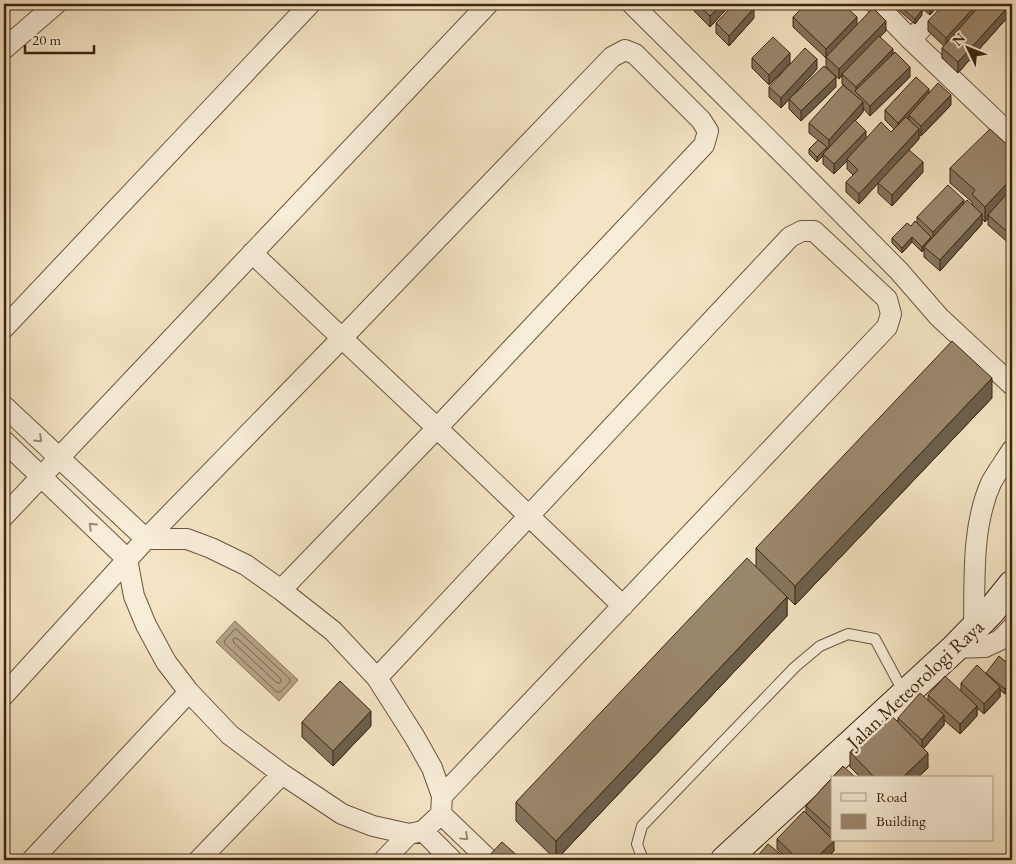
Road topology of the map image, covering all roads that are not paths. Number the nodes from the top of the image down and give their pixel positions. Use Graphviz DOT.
graph roads {
  1 [pos="56,4"];
  2 [pos="310,4"];
  3 [pos="488,4"];
  4 [pos="632,4"];
  5 [pos="876,4"];
  6 [pos="943,4"];
  7 [pos="911,40"];
  8 [pos="4,50"];
  9 [pos="1012,136"];
  10 [pos="252,253"];
  11 [pos="4,328"];
  12 [pos="342,338"];
  13 [pos="1012,385"];
  14 [pos="4,406"];
  15 [pos="437,428"];
  16 [pos="4,441"];
  17 [pos="1012,450"];
  18 [pos="59,458"];
  19 [pos="41,476"];
  20 [pos="4,516"];
  21 [pos="529,517"];
  22 [pos="146,539"];
  23 [pos="127,559"];
  24 [pos="1012,585"];
  25 [pos="281,590"];
  26 [pos="623,606"];
  27 [pos="1012,628"];
  28 [pos="974,629"];
  29 [pos="954,648"];
  30 [pos="377,678"];
  31 [pos="189,692"];
  32 [pos="905,694"];
  33 [pos="4,695"];
  34 [pos="282,774"];
  35 [pos="441,805"];
  36 [pos="416,833"];
  37 [pos="32,860"];
  38 [pos="199,860"];
  39 [pos="384,860"];
  40 [pos="452,860"];
  41 [pos="489,860"];
  42 [pos="643,860"];
  43 [pos="725,860"];
  1 -- 8 [label="street"];
  2 -- 11 [label="street"];
  3 -- 10 [label="street"];
  4 -- 13 [label="street"];
  5 -- 7 [label="street"];
  6 -- 7 [label="street"];
  7 -- 9 [label="street"];
  10 -- 12 [label="street"];
  10 -- 18 [label="street"];
  12 -- 15 [label="street"];
  12 -- 15 [label="street"];
  12 -- 22 [label="street"];
  14 -- 18 [label="street, one-way"];
  15 -- 21 [label="street"];
  15 -- 25 [label="street"];
  16 -- 19 [label="street"];
  17 -- 28 [label="street"];
  18 -- 19 [label="street"];
  18 -- 22 [label="street"];
  19 -- 20 [label="street"];
  23 -- 19 [label="street, one-way"];
  21 -- 26 [label="street"];
  21 -- 26 [label="street"];
  21 -- 30 [label="street"];
  22 -- 23 [label="street"];
  22 -- 25 [label="street"];
  23 -- 31 [label="street"];
  23 -- 33 [label="street"];
  24 -- 28 [label="main road, Jalan Meteorologi Raya"];
  25 -- 30 [label="street"];
  26 -- 35 [label="street"];
  27 -- 29 [label="street"];
  28 -- 29 [label="main road, Jalan Meteorologi Raya"];
  29 -- 32 [label="main road, Jalan Meteorologi Raya"];
  30 -- 35 [label="street"];
  31 -- 34 [label="street"];
  31 -- 37 [label="street"];
  32 -- 42 [label="lane"];
  32 -- 43 [label="main road, Jalan Meteorologi Raya"];
  34 -- 36 [label="street"];
  34 -- 38 [label="street"];
  35 -- 36 [label="street"];
  35 -- 41 [label="street, one-way"];
  36 -- 39 [label="street"];
  36 -- 40 [label="street"];
}
